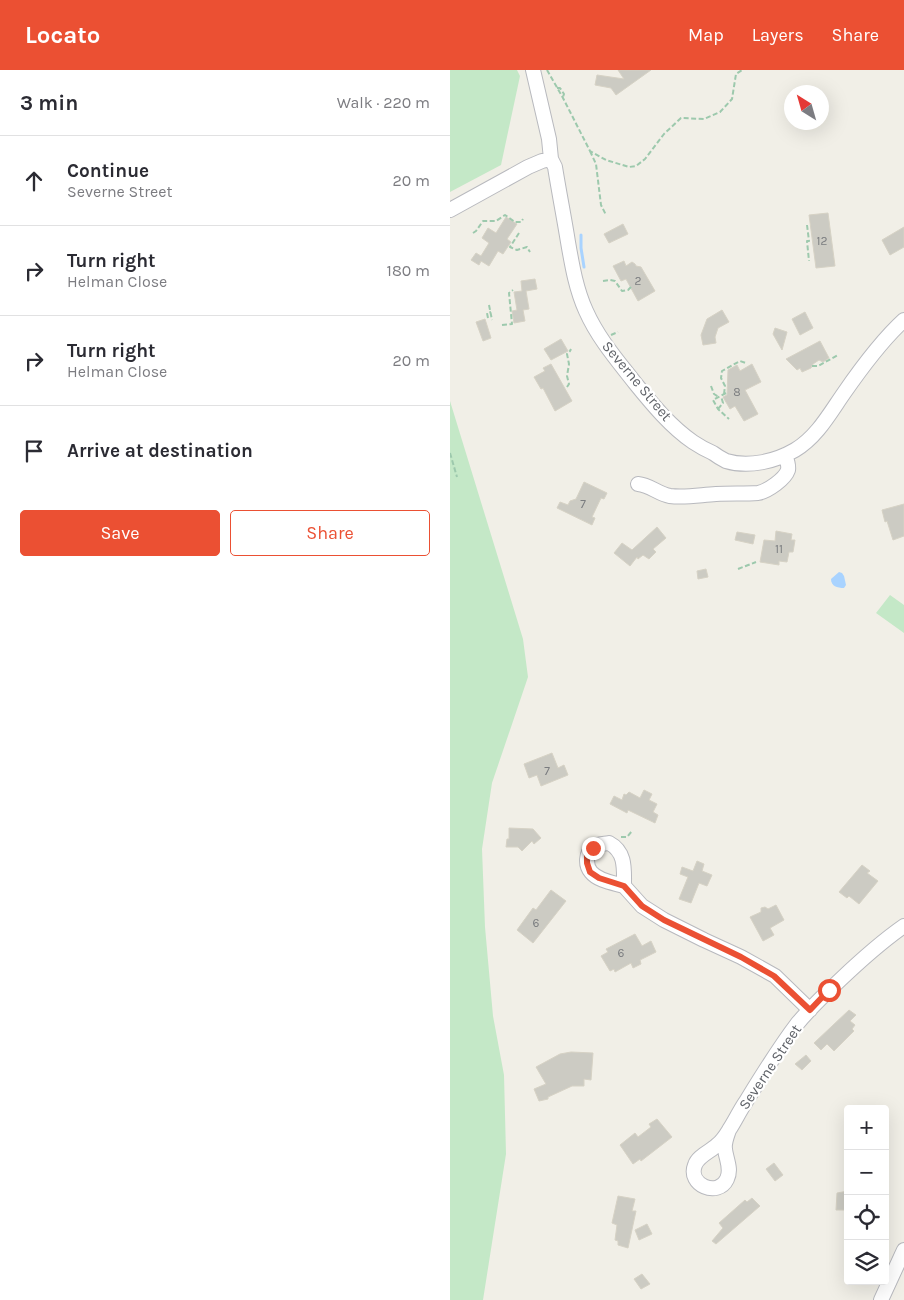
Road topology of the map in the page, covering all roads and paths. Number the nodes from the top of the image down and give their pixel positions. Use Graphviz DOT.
graph roads {
  1 [pos="533,70"];
  2 [pos="547,70"];
  3 [pos="742,70"];
  4 [pos="590,151"];
  5 [pos="551,159"];
  6 [pos="450,210"];
  7 [pos="606,215"];
  8 [pos="523,219"];
  9 [pos="808,225"];
  10 [pos="473,233"];
  11 [pos="519,233"];
  12 [pos="530,252"];
  13 [pos="809,261"];
  14 [pos="603,281"];
  15 [pos="631,287"];
  16 [pos="513,290"];
  17 [pos="489,305"];
  18 [pos="491,312"];
  19 [pos="488,318"];
  20 [pos="492,320"];
  21 [pos="904,320"];
  22 [pos="502,325"];
  23 [pos="618,332"];
  24 [pos="610,336"];
  25 [pos="571,349"];
  26 [pos="838,355"];
  27 [pos="746,363"];
  28 [pos="812,366"];
  29 [pos="723,382"];
  30 [pos="567,386"];
  31 [pos="720,386"];
  32 [pos="716,388"];
  33 [pos="720,397"];
  34 [pos="718,409"];
  35 [pos="729,419"];
  36 [pos="450,453"];
  37 [pos="786,455"];
  38 [pos="457,477"];
  39 [pos="638,484"];
  40 [pos="756,562"];
  41 [pos="738,569"];
  42 [pos="624,886"];
  43 [pos="904,926"];
  44 [pos="810,1010"];
  45 [pos="729,1130"];
  46 [pos="705,1155"];
  47 [pos="728,1165"];
  48 [pos="904,1250"];
  49 [pos="881,1300"];
  1 -- 5 [label="street, Severne Street"];
  2 -- 4 [label="path"];
  3 -- 4 [label="path"];
  4 -- 7 [label="path"];
  5 -- 6 [label="street"];
  5 -- 37 [label="street, Severne Street"];
  8 -- 10 [label="path"];
  9 -- 13 [label="path"];
  11 -- 12 [label="path"];
  14 -- 15 [label="path"];
  16 -- 22 [label="path"];
  17 -- 18 [label="path"];
  18 -- 19 [label="path"];
  18 -- 20 [label="path"];
  21 -- 37 [label="street, Severne Street"];
  23 -- 24 [label="path"];
  25 -- 30 [label="path"];
  26 -- 28 [label="path"];
  27 -- 29 [label="path"];
  29 -- 31 [label="path"];
  29 -- 33 [label="path"];
  32 -- 33 [label="path"];
  33 -- 34 [label="path"];
  33 -- 34 [label="path"];
  34 -- 35 [label="path"];
  36 -- 38 [label="path"];
  37 -- 39 [label="street"];
  40 -- 41 [label="path"];
  42 -- 44 [label="street"];
  43 -- 44 [label="street, Severne Street"];
  44 -- 45 [label="street, Severne Street"];
  45 -- 46 [label="street, Severne Street"];
  45 -- 47 [label="street, Severne Street"];
  46 -- 47 [label="street"];
  46 -- 47 [label="street, Severne Street"];
  48 -- 49 [label="street"];
}
